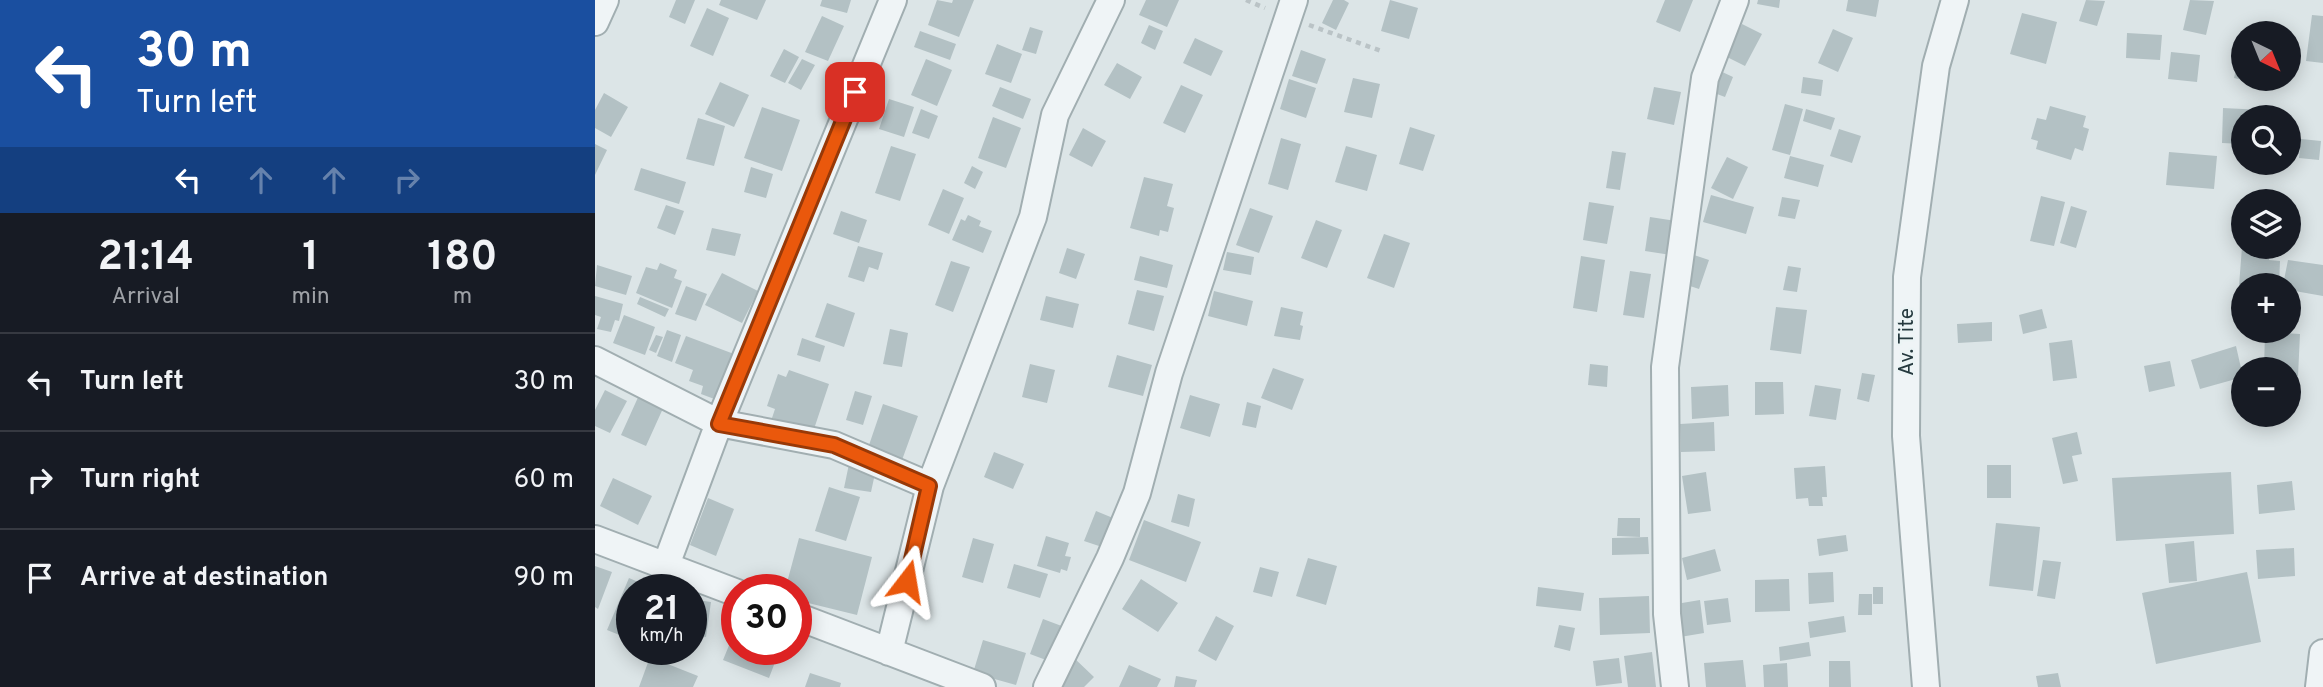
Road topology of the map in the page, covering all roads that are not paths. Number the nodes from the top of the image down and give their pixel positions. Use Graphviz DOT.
graph roads {
  1 [pos="605,0"];
  2 [pos="893,0"];
  3 [pos="1111,0"];
  4 [pos="1294,0"];
  5 [pos="1735,0"];
  6 [pos="1955,0"];
  7 [pos="595,22"];
  8 [pos="595,360"];
  9 [pos="719,424"];
  10 [pos="929,486"];
  11 [pos="595,539"];
  12 [pos="666,565"];
  13 [pos="721,587"];
  14 [pos="812,622"];
  15 [pos="889,652"];
  16 [pos="2323,653"];
  17 [pos="982,687"];
  18 [pos="1047,687"];
  19 [pos="1675,687"];
  20 [pos="1926,687"];
  21 [pos="2319,687"];
  1 -- 7 [label="street"];
  2 -- 9 [label="street"];
  3 -- 10 [label="street"];
  4 -- 18 [label="street"];
  5 -- 19 [label="street"];
  6 -- 20 [label="street, Av. Tite"];
  8 -- 9 [label="street"];
  9 -- 10 [label="street"];
  9 -- 12 [label="street"];
  10 -- 15 [label="street"];
  11 -- 12 [label="street"];
  12 -- 13 [label="street"];
  14 -- 15 [label="street"];
  15 -- 17 [label="street"];
  16 -- 21 [label="street"];
}
